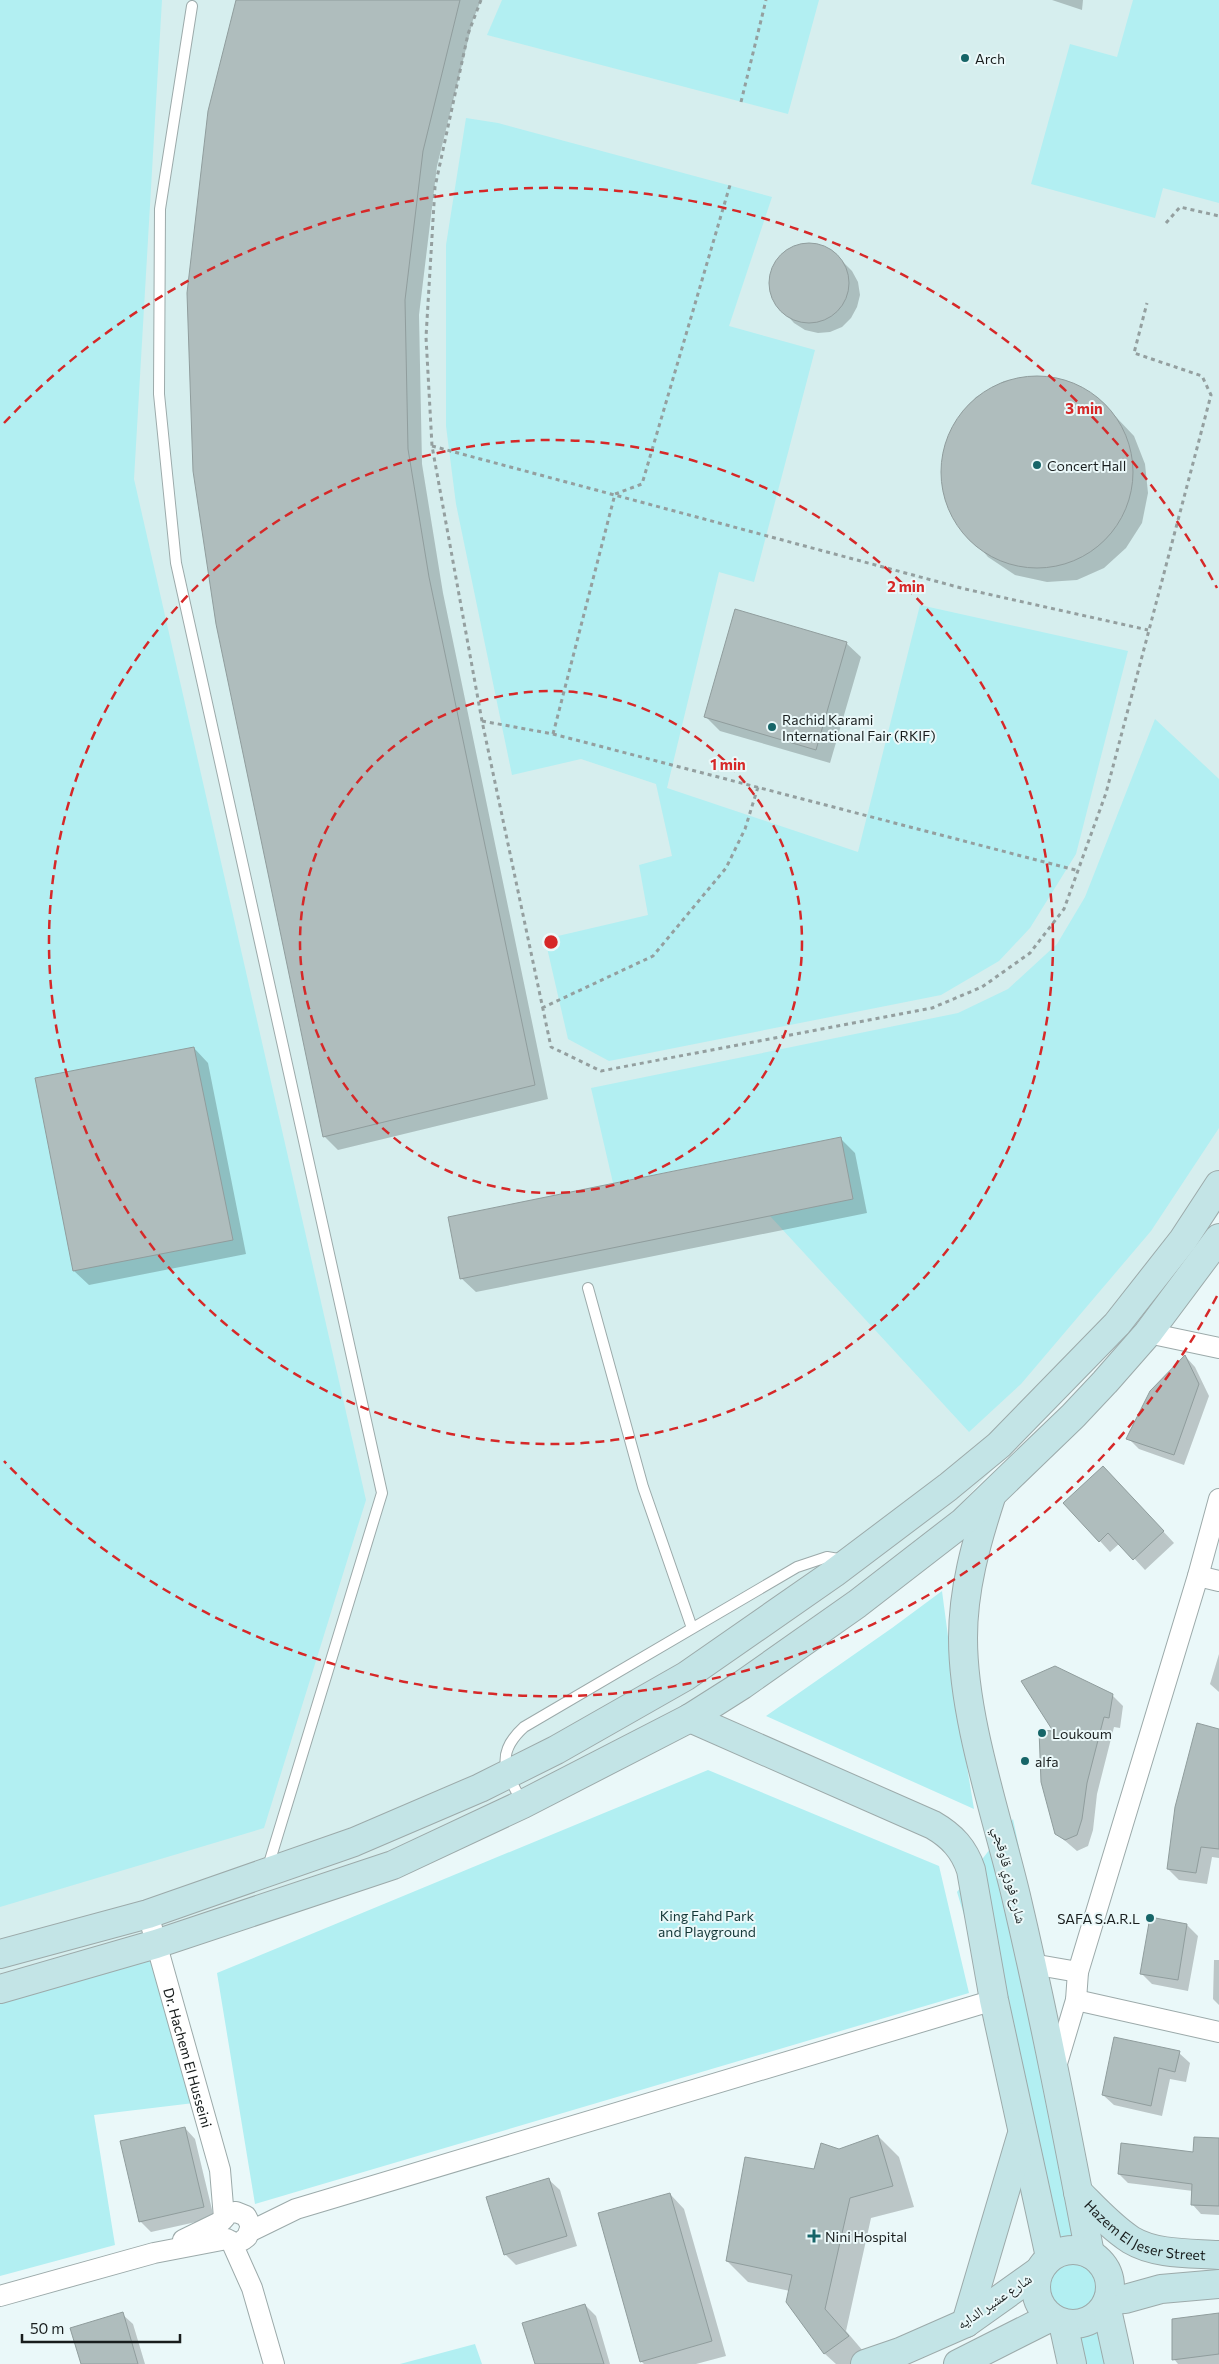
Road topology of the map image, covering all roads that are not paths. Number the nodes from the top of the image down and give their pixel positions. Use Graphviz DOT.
graph roads {
  1 [pos="192,6"];
  2 [pos="1219,1185"];
  3 [pos="1219,1238"];
  4 [pos="588,1288"];
  5 [pos="1148,1334"];
  6 [pos="1219,1348"];
  7 [pos="991,1496"];
  8 [pos="1219,1499"];
  9 [pos="850,1561"];
  10 [pos="1198,1576"];
  11 [pos="1219,1581"];
  12 [pos="692,1628"];
  13 [pos="690,1718"];
  14 [pos="508,1774"];
  15 [pos="523,1804"];
  16 [pos="1004,1846"];
  17 [pos="967,1858"];
  18 [pos="266,1873"];
  19 [pos="148,1914"];
  20 [pos="156,1944"];
  21 [pos="0,1954"];
  22 [pos="1032,1964"];
  23 [pos="1078,1972"];
  24 [pos="0,1989"];
  25 [pos="994,2000"];
  26 [pos="1076,2000"];
  27 [pos="1219,2032"];
  28 [pos="1055,2070"];
  29 [pos="1022,2133"];
  30 [pos="1078,2192"];
  31 [pos="236,2227"];
  32 [pos="1090,2254"];
  33 [pos="1219,2255"];
  34 [pos="1044,2264"];
  35 [pos="1219,2284"];
  36 [pos="0,2296"];
  37 [pos="1107,2303"];
  38 [pos="1057,2320"];
  39 [pos="966,2323"];
  40 [pos="274,2364"];
  41 [pos="865,2364"];
  42 [pos="958,2364"];
  43 [pos="1072,2364"];
  44 [pos="1119,2364"];
  1 -- 18 [label="lane"];
  2 -- 9 [label="street"];
  3 -- 5 [label="street"];
  4 -- 12 [label="lane"];
  5 -- 6 [label="street"];
  5 -- 7 [label="street"];
  7 -- 13 [label="street"];
  7 -- 16 [label="street, شارع فوزي قاوقجي"];
  8 -- 10 [label="street"];
  9 -- 12 [label="lane"];
  9 -- 14 [label="street"];
  10 -- 11 [label="street"];
  10 -- 23 [label="street"];
  12 -- 14 [label="lane"];
  13 -- 15 [label="street"];
  13 -- 17 [label="street"];
  14 -- 15 [label="lane"];
  14 -- 18 [label="street"];
  15 -- 20 [label="street"];
  16 -- 17 [label="street"];
  16 -- 22 [label="street, شارع فوزي قاوقجي"];
  17 -- 25 [label="street"];
  18 -- 19 [label="street"];
  19 -- 20 [label="street, Dr. Hachem El Husseini"];
  19 -- 21 [label="street"];
  20 -- 24 [label="street"];
  20 -- 31 [label="street, Dr. Hachem El Husseini"];
  22 -- 23 [label="street"];
  22 -- 28 [label="street, شارع فوزي قاوقجي"];
  23 -- 26 [label="street"];
  25 -- 29 [label="street"];
  25 -- 31 [label="street"];
  26 -- 27 [label="street"];
  26 -- 28 [label="street"];
  28 -- 30 [label="street, شارع فوزي قاوقجي"];
  29 -- 34 [label="street"];
  29 -- 39 [label="street"];
  30 -- 32 [label="street, شارع فوزي قاوقجي"];
  30 -- 33 [label="street, Hazem El Jeser Street"];
  31 -- 36 [label="street"];
  31 -- 40 [label="street, Dr. Hachem El Husseini"];
  32 -- 34 [label="street"];
  32 -- 37 [label="street"];
  34 -- 38 [label="street"];
  34 -- 39 [label="street, شارع عشير الدايه"];
  35 -- 37 [label="street"];
  37 -- 38 [label="street"];
  37 -- 44 [label="street"];
  38 -- 42 [label="street"];
  38 -- 43 [label="street"];
  39 -- 41 [label="street, شارع عشير الدايه"];
}
